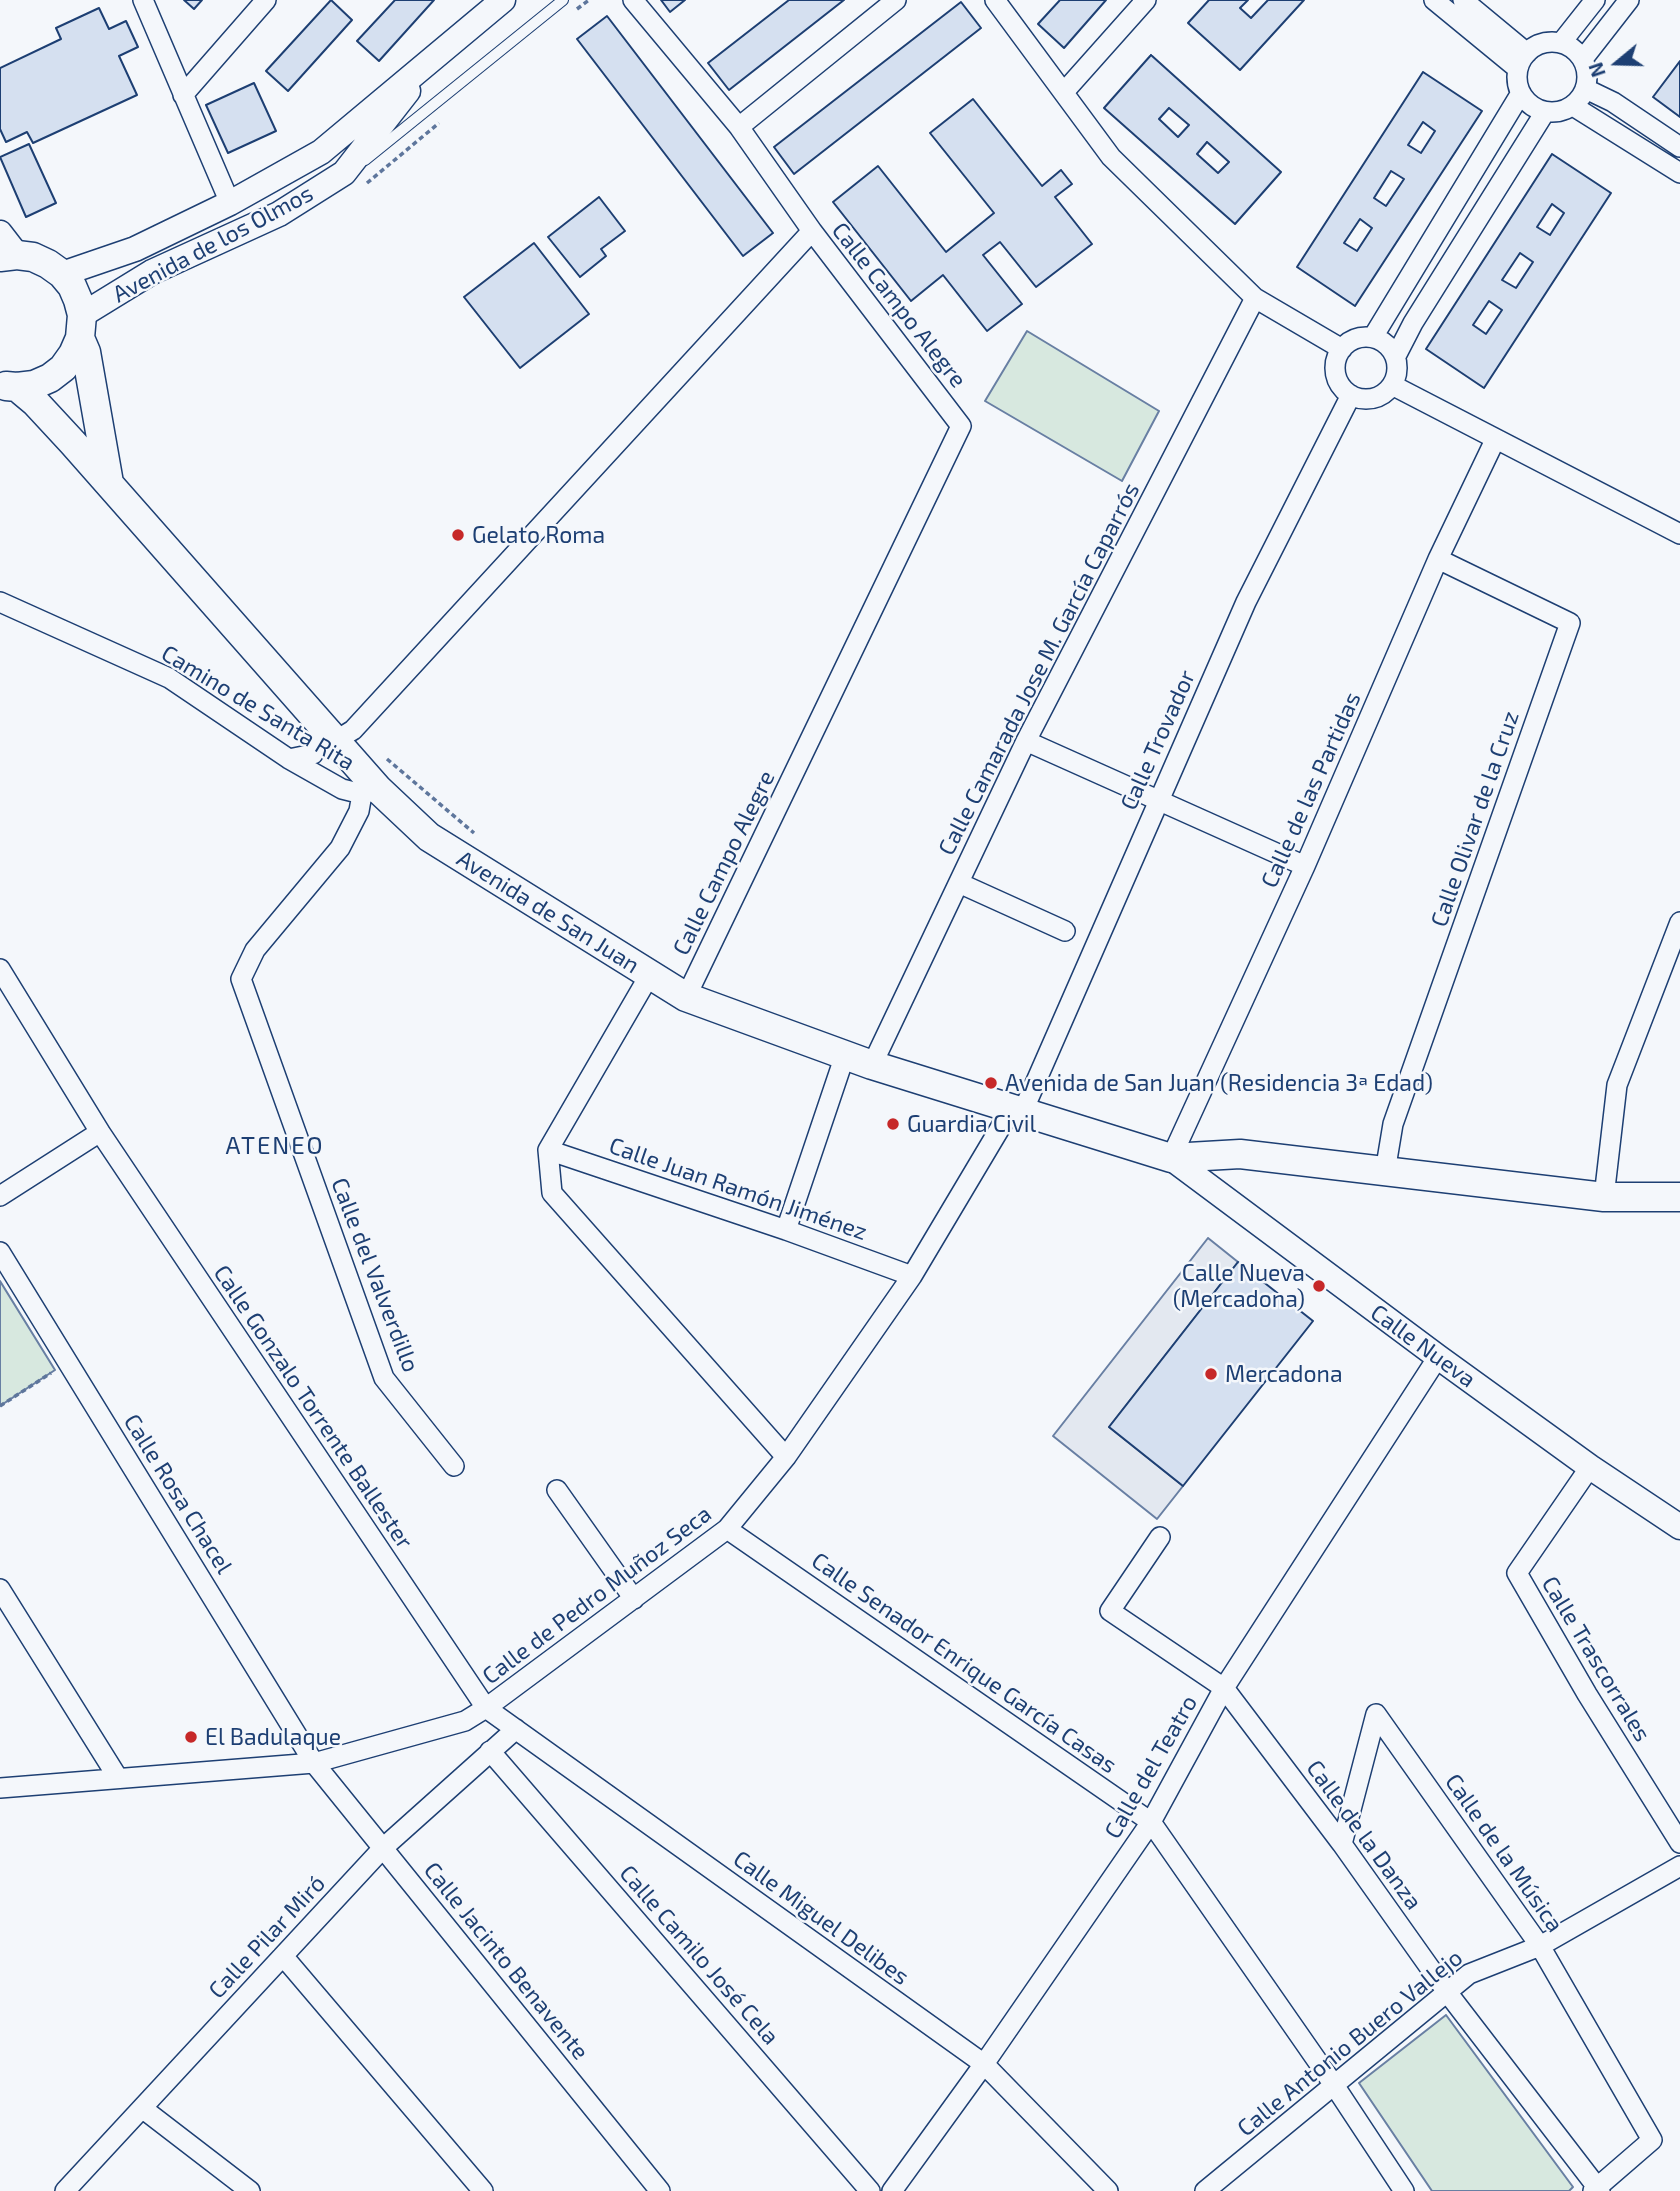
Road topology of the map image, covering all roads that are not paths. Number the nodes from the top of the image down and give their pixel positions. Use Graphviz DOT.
graph roads {
  1 [pos="143,0"];
  2 [pos="267,0"];
  3 [pos="503,0"];
  4 [pos="563,0"];
  5 [pos="633,0"];
  6 [pos="896,0"];
  7 [pos="995,0"];
  8 [pos="1146,0"];
  9 [pos="1434,0"];
  10 [pos="1464,0"];
  11 [pos="1595,0"];
  12 [pos="1629,0"];
  13 [pos="1561,43"];
  14 [pos="439,52"];
  15 [pos="1583,59"];
  16 [pos="1523,61"];
  17 [pos="1586,89"];
  18 [pos="1064,92"];
  19 [pos="1521,93"];
  20 [pos="183,95"];
  21 [pos="1573,106"];
  22 [pos="1545,112"];
  23 [pos="739,127"];
  24 [pos="1680,147"];
  25 [pos="344,173"];
  26 [pos="1680,173"];
  27 [pos="230,203"];
  28 [pos="812,231"];
  29 [pos="6,248"];
  30 [pos="62,274"];
  31 [pos="1255,298"];
  32 [pos="81,327"];
  33 [pos="1373,337"];
  34 [pos="1342,349"];
  35 [pos="1396,356"];
  36 [pos="1392,385"];
  37 [pos="9,386"];
  38 [pos="1351,395"];
  39 [pos="1495,440"];
  40 [pos="110,486"];
  41 [pos="1680,534"];
  42 [pos="1438,559"];
  43 [pos="0,602"];
  44 [pos="329,733"];
  45 [pos="1026,741"];
  46 [pos="289,759"];
  47 [pos="370,792"];
  48 [pos="1157,801"];
  49 [pos="1305,866"];
  50 [pos="959,883"];
  51 [pos="1680,922"];
  52 [pos="1065,931"];
  53 [pos="0,969"];
  54 [pos="649,976"];
  55 [pos="686,998"];
  56 [pos="845,1055"];
  57 [pos="872,1065"];
  58 [pos="1017,1109"];
  59 [pos="100,1132"];
  60 [pos="548,1150"];
  61 [pos="1220,1156"];
  62 [pos="1171,1158"];
  63 [pos="1385,1172"];
  64 [pos="1217,1193"];
  65 [pos="0,1196"];
  66 [pos="1604,1197"];
  67 [pos="1680,1197"];
  68 [pos="786,1230"];
  69 [pos="0,1252"];
  70 [pos="912,1276"];
  71 [pos="1438,1357"];
  72 [pos="786,1457"];
  73 [pos="454,1466"];
  74 [pos="1590,1468"];
  75 [pos="557,1490"];
  76 [pos="1680,1527"];
  77 [pos="727,1529"];
  78 [pos="1160,1538"];
  79 [pos="0,1589"];
  80 [pos="634,1599"];
  81 [pos="1224,1688"];
  82 [pos="486,1708"];
  83 [pos="516,1729"];
  84 [pos="490,1751"];
  85 [pos="314,1763"];
  86 [pos="118,1777"];
  87 [pos="0,1788"];
  88 [pos="1151,1822"];
  89 [pos="1680,1843"];
  90 [pos="1342,1844"];
  91 [pos="383,1848"];
  92 [pos="1680,1866"];
  93 [pos="1540,1946"];
  94 [pos="282,1956"];
  95 [pos="1447,1992"];
  96 [pos="984,2064"];
  97 [pos="1334,2085"];
  98 [pos="142,2108"];
  99 [pos="1597,2190"];
  100 [pos="65,2191"];
  101 [pos="250,2191"];
  102 [pos="483,2191"];
  103 [pos="660,2191"];
  104 [pos="870,2191"];
  105 [pos="892,2191"];
  106 [pos="1108,2191"];
  107 [pos="1205,2191"];
  108 [pos="1404,2191"];
  1 -- 20 [label="street"];
  2 -- 20 [label="street"];
  3 -- 14 [label="street, Avenida de los Olmos"];
  4 -- 25 [label="lane, Avenida de los Olmos"];
  5 -- 23 [label="street"];
  6 -- 23 [label="street"];
  7 -- 18 [label="street"];
  8 -- 18 [label="street"];
  9 -- 16 [label="street"];
  10 -- 16 [label="street"];
  11 -- 13 [label="street"];
  12 -- 15 [label="street"];
  13 -- 15 [label="street"];
  13 -- 16 [label="street"];
  14 -- 25 [label="street, Avenida de los Olmos"];
  14 -- 27 [label="street, Avenida de los Olmos"];
  15 -- 17 [label="street"];
  16 -- 19 [label="street"];
  17 -- 21 [label="street"];
  17 -- 24 [label="street"];
  18 -- 31 [label="street"];
  19 -- 22 [label="street"];
  19 -- 33 [label="street"];
  20 -- 27 [label="street"];
  21 -- 22 [label="street"];
  21 -- 26 [label="street"];
  22 -- 35 [label="street"];
  23 -- 28 [label="street"];
  25 -- 32 [label="street, Avenida de los Olmos"];
  27 -- 30 [label="street, Avenida de los Olmos"];
  28 -- 44 [label="street, Calle Campo Alegre"];
  28 -- 55 [label="street, Calle Campo Alegre"];
  29 -- 30 [label="main road"];
  30 -- 32 [label="main road"];
  31 -- 34 [label="street"];
  31 -- 45 [label="street, Calle Camarada Jose M. García Caparrós"];
  32 -- 37 [label="main road"];
  32 -- 40 [label="main road"];
  33 -- 34 [label="street"];
  33 -- 35 [label="street"];
  34 -- 38 [label="street"];
  35 -- 36 [label="street"];
  36 -- 38 [label="street"];
  36 -- 39 [label="street"];
  37 -- 40 [label="main road, Avenida de San Juan"];
  38 -- 48 [label="street, Calle Trovador"];
  39 -- 41 [label="street"];
  39 -- 42 [label="street, Calle de las Partidas"];
  40 -- 44 [label="main road, Avenida de San Juan"];
  42 -- 49 [label="street, Calle de las Partidas"];
  42 -- 63 [label="street, Calle Olivar de la Cruz"];
  43 -- 46 [label="street, Camino de Santa Rita"];
  44 -- 46 [label="street"];
  44 -- 47 [label="main road, Avenida de San Juan"];
  45 -- 48 [label="street"];
  45 -- 50 [label="street, Calle Camarada Jose M. García Caparrós"];
  46 -- 47 [label="street, Camino de Santa Rita"];
  47 -- 54 [label="main road, Avenida de San Juan"];
  47 -- 73 [label="street, Calle del Valverdillo"];
  48 -- 49 [label="street"];
  48 -- 58 [label="street, Calle Trovador"];
  49 -- 62 [label="street, Calle de las Partidas"];
  50 -- 52 [label="street"];
  50 -- 57 [label="street, Calle Camarada Jose M. García Caparrós"];
  51 -- 66 [label="street"];
  53 -- 59 [label="street, Calle Gonzalo Torrente Ballester"];
  54 -- 55 [label="main road, Avenida de San Juan"];
  54 -- 60 [label="street"];
  55 -- 56 [label="main road, Avenida de San Juan"];
  56 -- 57 [label="main road, Avenida de San Juan"];
  56 -- 68 [label="street"];
  57 -- 58 [label="main road, Avenida de San Juan"];
  58 -- 62 [label="main road, Avenida de San Juan"];
  58 -- 70 [label="street, Calle de Pedro Muñoz Seca"];
  59 -- 65 [label="street"];
  59 -- 82 [label="street, Calle Gonzalo Torrente Ballester"];
  60 -- 68 [label="street, Calle Juan Ramón Jiménez"];
  60 -- 72 [label="street"];
  61 -- 62 [label="main road, Avenida de San Juan"];
  61 -- 63 [label="main road, Avenida de San Juan"];
  61 -- 64 [label="street"];
  62 -- 64 [label="street, Calle Nueva"];
  63 -- 66 [label="main road, Avenida de San Juan"];
  64 -- 71 [label="street, Calle Nueva"];
  66 -- 67 [label="main road, Avenida de San Juan"];
  68 -- 70 [label="street, Calle Juan Ramón Jiménez"];
  69 -- 85 [label="street, Calle Rosa Chacel"];
  70 -- 72 [label="street, Calle de Pedro Muñoz Seca"];
  71 -- 74 [label="street, Calle Nueva"];
  71 -- 81 [label="street, Calle del Teatro"];
  72 -- 77 [label="street, Calle de Pedro Muñoz Seca"];
  74 -- 76 [label="street, Calle Nueva"];
  74 -- 89 [label="street, Calle Trascorrales"];
  75 -- 80 [label="street"];
  77 -- 80 [label="street, Calle de Pedro Muñoz Seca"];
  77 -- 88 [label="street, Calle Senador Enrique García Casas"];
  78 -- 81 [label="street, Calle de la Danza"];
  79 -- 86 [label="street"];
  80 -- 82 [label="street, Calle de Pedro Muñoz Seca"];
  81 -- 88 [label="street, Calle del Teatro"];
  81 -- 90 [label="street, Calle de la Danza"];
  82 -- 83 [label="street, Calle Miguel Delibes"];
  82 -- 85 [label="street, Calle de Pedro Muñoz Seca"];
  83 -- 84 [label="street, Calle Pilar Miró"];
  83 -- 96 [label="street, Calle Miguel Delibes"];
  84 -- 91 [label="street, Calle Pilar Miró"];
  84 -- 104 [label="street, Calle Camilo José Cela"];
  85 -- 86 [label="street, Calle de Pedro Muñoz Seca"];
  85 -- 91 [label="street, Calle Jacinto Benavente"];
  86 -- 87 [label="street, Calle de Pedro Muñoz Seca"];
  88 -- 96 [label="street, Calle del Teatro"];
  88 -- 97 [label="street, Calle Senador Enrique García Casas"];
  90 -- 93 [label="street, Calle de la Música"];
  90 -- 95 [label="street, Calle de la Danza"];
  91 -- 94 [label="street, Calle Pilar Miró"];
  91 -- 103 [label="street, Calle Jacinto Benavente"];
  92 -- 93 [label="street, Calle Antonio Buero Vallejo"];
  93 -- 95 [label="street, Calle Antonio Buero Vallejo"];
  93 -- 99 [label="street, Calle de la Música"];
  94 -- 98 [label="street, Calle Pilar Miró"];
  94 -- 102 [label="street"];
  95 -- 97 [label="street, Calle Antonio Buero Vallejo"];
  95 -- 99 [label="street, Calle de la Danza"];
  96 -- 105 [label="street, Calle del Teatro"];
  96 -- 106 [label="street, Calle Miguel Delibes"];
  97 -- 107 [label="street, Calle Antonio Buero Vallejo"];
  97 -- 108 [label="street, Calle Senador Enrique García Casas"];
  98 -- 100 [label="street, Calle Pilar Miró"];
  98 -- 101 [label="street"];
}
